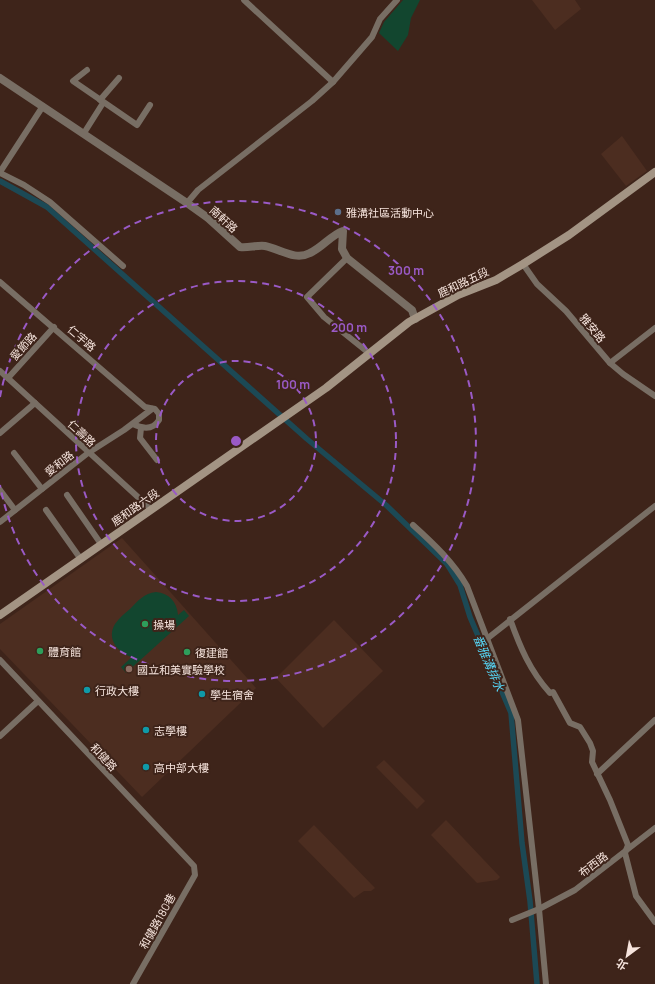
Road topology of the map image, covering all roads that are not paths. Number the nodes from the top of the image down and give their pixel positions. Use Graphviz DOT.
graph roads {
  1 [pos="244,0"];
  2 [pos="397,0"];
  3 [pos="87,70"];
  4 [pos="0,78"];
  5 [pos="119,78"];
  6 [pos="333,82"];
  7 [pos="102,102"];
  8 [pos="150,105"];
  9 [pos="43,106"];
  10 [pos="84,133"];
  11 [pos="655,172"];
  12 [pos="0,173"];
  13 [pos="187,203"];
  14 [pos="348,258"];
  15 [pos="523,264"];
  16 [pos="123,266"];
  17 [pos="0,282"];
  18 [pos="415,319"];
  19 [pos="54,327"];
  20 [pos="655,328"];
  21 [pos="370,354"];
  22 [pos="610,363"];
  23 [pos="0,371"];
  24 [pos="8,378"];
  25 [pos="655,396"];
  26 [pos="35,404"];
  27 [pos="152,409"];
  28 [pos="284,418"];
  29 [pos="133,424"];
  30 [pos="141,428"];
  31 [pos="0,433"];
  32 [pos="14,453"];
  33 [pos="88,453"];
  34 [pos="157,460"];
  35 [pos="42,489"];
  36 [pos="0,490"];
  37 [pos="66,495"];
  38 [pos="655,506"];
  39 [pos="151,509"];
  40 [pos="15,510"];
  41 [pos="46,510"];
  42 [pos="0,522"];
  43 [pos="413,525"];
  44 [pos="101,544"];
  45 [pos="80,558"];
  46 [pos="1,613"];
  47 [pos="510,619"];
  48 [pos="488,638"];
  49 [pos="1,664"];
  50 [pos="38,701"];
  51 [pos="655,720"];
  52 [pos="0,736"];
  53 [pos="597,774"];
  54 [pos="655,828"];
  55 [pos="625,853"];
  56 [pos="194,866"];
  57 [pos="537,910"];
  58 [pos="512,920"];
  59 [pos="655,922"];
  60 [pos="133,984"];
  61 [pos="546,984"];
  1 -- 6 [label="street"];
  2 -- 6 [label="street"];
  3 -- 7 [label="street"];
  4 -- 9 [label="street, 南軒路"];
  5 -- 7 [label="street"];
  6 -- 13 [label="street"];
  7 -- 8 [label="street"];
  7 -- 10 [label="street"];
  9 -- 10 [label="street, 南軒路"];
  9 -- 12 [label="street"];
  10 -- 13 [label="street, 南軒路"];
  11 -- 15 [label="main road, 鹿和路五段"];
  12 -- 16 [label="street"];
  13 -- 14 [label="street, 南軒路"];
  14 -- 18 [label="street"];
  14 -- 21 [label="street"];
  15 -- 18 [label="main road, 鹿和路五段"];
  15 -- 22 [label="street, 雅安路"];
  17 -- 19 [label="street, 仁宇路"];
  18 -- 21 [label="main road, 鹿和路五段"];
  19 -- 24 [label="street, 愛節路"];
  19 -- 27 [label="street, 仁宇路"];
  20 -- 22 [label="street"];
  21 -- 28 [label="main road, 鹿和路五段"];
  22 -- 25 [label="street, 雅安路"];
  23 -- 24 [label="street, 仁壽路"];
  24 -- 26 [label="street, 仁壽路"];
  26 -- 31 [label="street"];
  26 -- 33 [label="street, 仁壽路"];
  27 -- 29 [label="street, 愛和路"];
  27 -- 30 [label="street"];
  28 -- 39 [label="main road, 鹿和路六段"];
  29 -- 30 [label="street"];
  29 -- 33 [label="street, 愛和路"];
  30 -- 34 [label="street"];
  32 -- 35 [label="street"];
  33 -- 35 [label="street, 愛和路"];
  33 -- 39 [label="street, 仁壽路"];
  35 -- 40 [label="street, 愛和路"];
  36 -- 40 [label="street"];
  37 -- 44 [label="street"];
  38 -- 47 [label="street"];
  39 -- 44 [label="main road, 鹿和路六段"];
  40 -- 42 [label="street, 愛和路"];
  41 -- 45 [label="street"];
  43 -- 48 [label="street"];
  44 -- 45 [label="main road, 鹿和路六段"];
  45 -- 46 [label="main road, 鹿和路六段"];
  47 -- 48 [label="street"];
  47 -- 53 [label="street"];
  48 -- 57 [label="street"];
  49 -- 50 [label="street, 和健路"];
  50 -- 52 [label="street"];
  50 -- 56 [label="street, 和健路"];
  51 -- 53 [label="street"];
  53 -- 55 [label="street"];
  54 -- 55 [label="street, 布西路"];
  55 -- 57 [label="street, 布西路"];
  55 -- 59 [label="street"];
  56 -- 60 [label="street, 和健路180巷"];
  57 -- 58 [label="street, 布西路"];
  57 -- 61 [label="street"];
}
